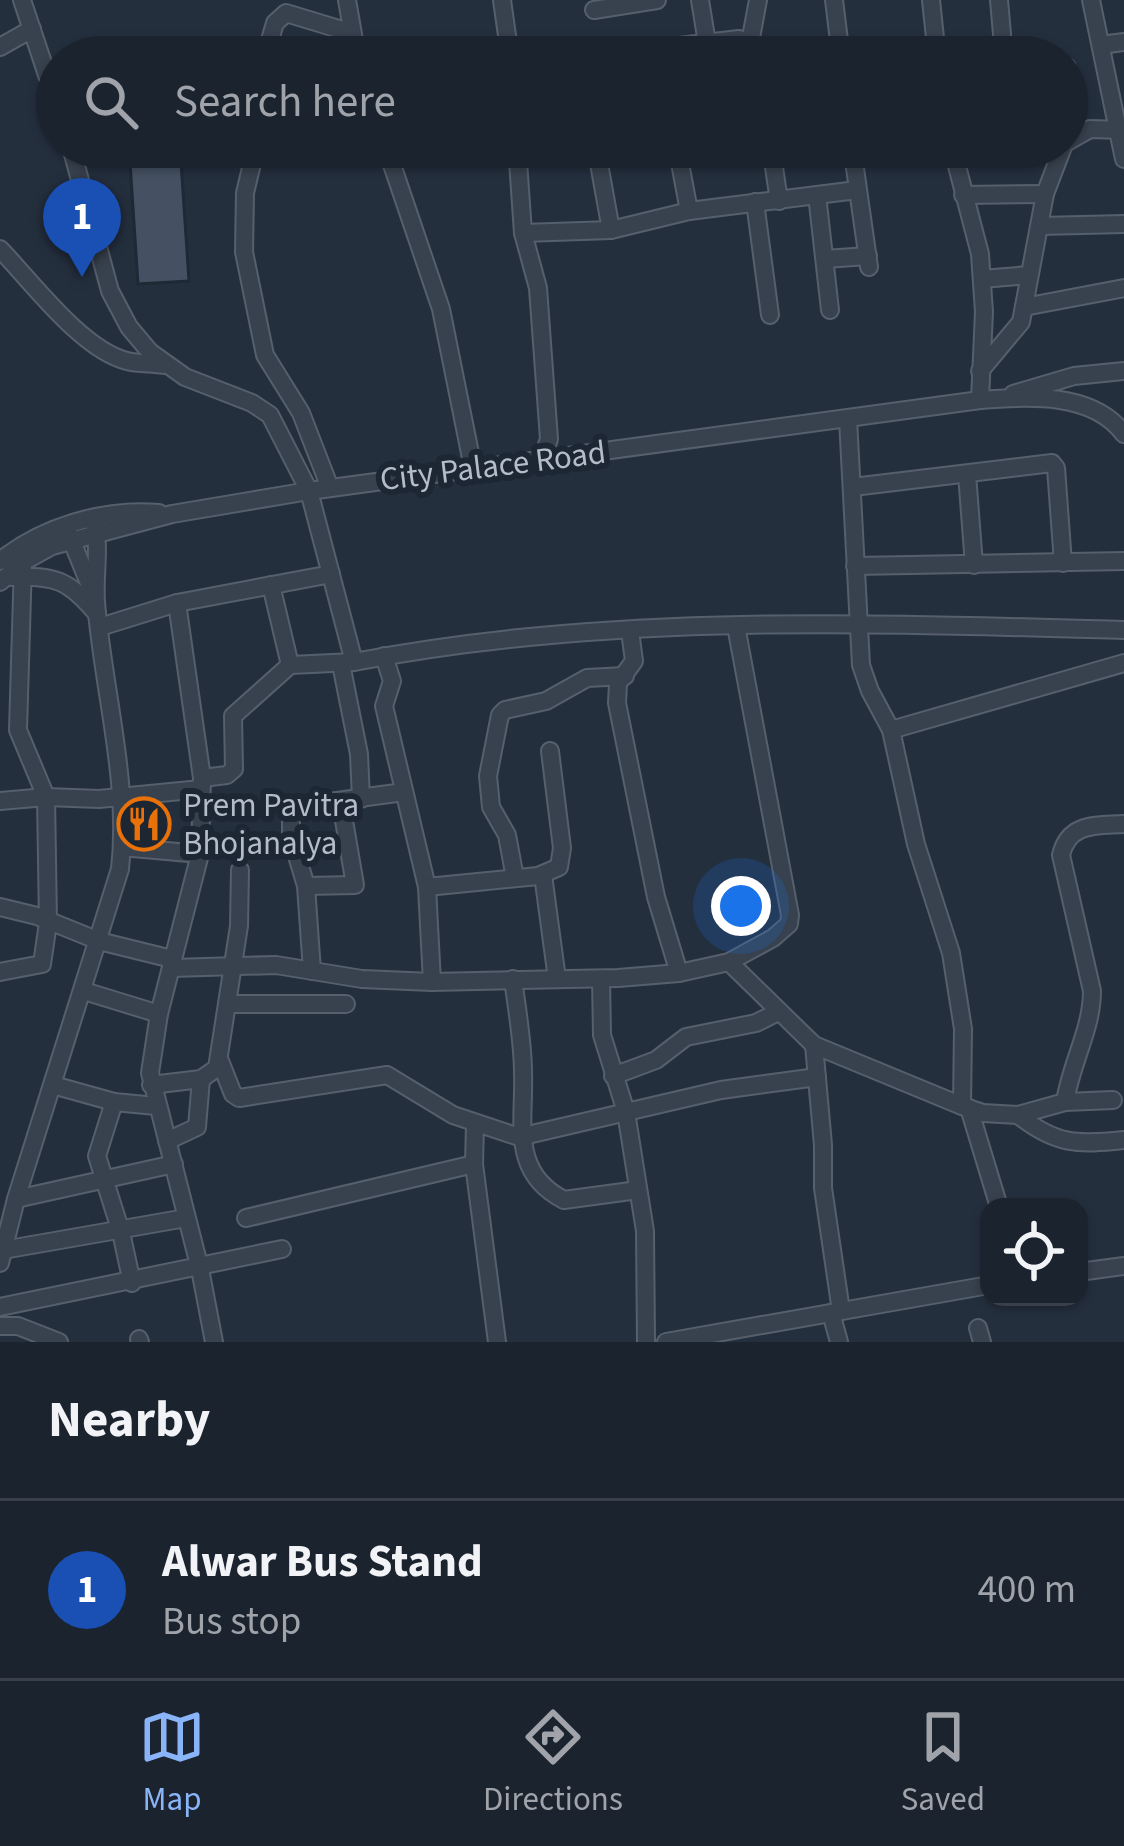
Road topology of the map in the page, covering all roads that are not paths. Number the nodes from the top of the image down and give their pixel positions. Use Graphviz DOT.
graph roads {
  1 [pos="22,0"];
  2 [pos="347,0"];
  3 [pos="502,0"];
  4 [pos="657,0"];
  5 [pos="700,0"];
  6 [pos="758,0"];
  7 [pos="834,0"];
  8 [pos="931,0"];
  9 [pos="999,0"];
  10 [pos="1091,0"];
  11 [pos="279,7"];
  12 [pos="594,10"];
  13 [pos="32,29"];
  14 [pos="352,33"];
  15 [pos="271,36"];
  16 [pos="353,36"];
  17 [pos="507,36"];
  18 [pos="706,36"];
  19 [pos="754,36"];
  20 [pos="838,36"];
  21 [pos="935,36"];
  22 [pos="1002,36"];
  23 [pos="36,41"];
  24 [pos="1124,42"];
  25 [pos="1101,45"];
  26 [pos="0,47"];
  27 [pos="1122,129"];
  28 [pos="1088,130"];
  29 [pos="1124,159"];
  30 [pos="77,168"];
  31 [pos="251,168"];
  32 [pos="393,168"];
  33 [pos="518,168"];
  34 [pos="600,168"];
  35 [pos="681,168"];
  36 [pos="774,168"];
  37 [pos="854,168"];
  38 [pos="957,168"];
  39 [pos="1056,168"];
  40 [pos="857,190"];
  41 [pos="1045,194"];
  42 [pos="817,195"];
  43 [pos="963,195"];
  44 [pos="778,201"];
  45 [pos="755,202"];
  46 [pos="689,211"];
  47 [pos="1124,224"];
  48 [pos="1040,226"];
  49 [pos="611,230"];
  50 [pos="523,233"];
  51 [pos="0,249"];
  52 [pos="824,259"];
  53 [pos="1029,275"];
  54 [pos="982,279"];
  55 [pos="1124,288"];
  56 [pos="1024,307"];
  57 [pos="830,310"];
  58 [pos="770,315"];
  59 [pos="165,365"];
  60 [pos="1124,371"];
  61 [pos="979,372"];
  62 [pos="1001,398"];
  63 [pos="980,400"];
  64 [pos="1117,412"];
  65 [pos="848,419"];
  66 [pos="1124,434"];
  67 [pos="542,460"];
  68 [pos="472,468"];
  69 [pos="967,474"];
  70 [pos="853,487"];
  71 [pos="330,488"];
  72 [pos="309,491"];
  73 [pos="95,526"];
  74 [pos="68,532"];
  75 [pos="1124,561"];
  76 [pos="1063,562"];
  77 [pos="856,566"];
  78 [pos="974,566"];
  79 [pos="10,572"];
  80 [pos="331,574"];
  81 [pos="271,585"];
  82 [pos="177,603"];
  83 [pos="98,614"];
  84 [pos="859,623"];
  85 [pos="736,626"];
  86 [pos="1124,630"];
  87 [pos="630,631"];
  88 [pos="384,656"];
  89 [pos="347,663"];
  90 [pos="1124,663"];
  91 [pos="290,665"];
  92 [pos="625,676"];
  93 [pos="891,730"];
  94 [pos="550,752"];
  95 [pos="201,784"];
  96 [pos="404,793"];
  97 [pos="120,796"];
  98 [pos="46,797"];
  99 [pos="361,799"];
  100 [pos="0,801"];
  101 [pos="340,803"];
  102 [pos="1124,824"];
  103 [pos="122,847"];
  104 [pos="200,854"];
  105 [pos="241,870"];
  106 [pos="543,875"];
  107 [pos="515,878"];
  108 [pos="306,886"];
  109 [pos="427,886"];
  110 [pos="0,907"];
  111 [pos="48,923"];
  112 [pos="99,940"];
  113 [pos="730,962"];
  114 [pos="172,964"];
  115 [pos="235,966"];
  116 [pos="312,971"];
  117 [pos="0,972"];
  118 [pos="679,973"];
  119 [pos="513,979"];
  120 [pos="557,979"];
  121 [pos="601,979"];
  122 [pos="432,982"];
  123 [pos="84,991"];
  124 [pos="229,1004"];
  125 [pos="346,1004"];
  126 [pos="778,1012"];
  127 [pos="159,1014"];
  128 [pos="814,1045"];
  129 [pos="220,1061"];
  130 [pos="613,1076"];
  131 [pos="817,1077"];
  132 [pos="201,1079"];
  133 [pos="53,1085"];
  134 [pos="151,1085"];
  135 [pos="1113,1100"];
  136 [pos="114,1102"];
  137 [pos="1065,1102"];
  138 [pos="157,1106"];
  139 [pos="965,1107"];
  140 [pos="626,1112"];
  141 [pos="1018,1115"];
  142 [pos="475,1125"];
  143 [pos="519,1137"];
  144 [pos="1124,1140"];
  145 [pos="167,1141"];
  146 [pos="174,1164"];
  147 [pos="474,1164"];
  148 [pos="23,1179"];
  149 [pos="106,1181"];
  150 [pos="0,1184"];
  151 [pos="638,1190"];
  152 [pos="996,1198"];
  153 [pos="16,1199"];
  154 [pos="186,1218"];
  155 [pos="246,1218"];
  156 [pos="121,1232"];
  157 [pos="282,1249"];
  158 [pos="2,1256"];
  159 [pos="1124,1266"];
  160 [pos="200,1268"];
  161 [pos="1088,1271"];
  162 [pos="133,1282"];
  163 [pos="980,1288"];
  164 [pos="0,1307"];
  165 [pos="836,1312"];
  166 [pos="0,1326"];
  167 [pos="766,1335"];
  168 [pos="59,1342"];
  169 [pos="214,1342"];
  170 [pos="497,1342"];
  171 [pos="646,1342"];
  172 [pos="666,1342"];
  173 [pos="839,1342"];
  1 -- 13 [label="street"];
  2 -- 14 [label="street"];
  3 -- 17 [label="street"];
  4 -- 12 [label="street"];
  5 -- 18 [label="street"];
  6 -- 19 [label="street"];
  7 -- 20 [label="street"];
  8 -- 21 [label="street"];
  9 -- 22 [label="street"];
  10 -- 25 [label="street"];
  11 -- 14 [label="street"];
  11 -- 15 [label="street"];
  13 -- 23 [label="street"];
  13 -- 26 [label="street"];
  14 -- 16 [label="street"];
  24 -- 25 [label="street"];
  25 -- 27 [label="street"];
  27 -- 28 [label="street"];
  27 -- 29 [label="street"];
  30 -- 59 [label="street"];
  31 -- 71 [label="street"];
  32 -- 68 [label="street"];
  33 -- 50 [label="street"];
  34 -- 49 [label="street"];
  35 -- 46 [label="street"];
  36 -- 44 [label="street"];
  37 -- 40 [label="street"];
  38 -- 43 [label="street"];
  39 -- 41 [label="street"];
  40 -- 42 [label="street"];
  40 -- 52 [label="street"];
  41 -- 43 [label="street"];
  41 -- 48 [label="street"];
  42 -- 44 [label="street"];
  42 -- 52 [label="street"];
  43 -- 54 [label="street"];
  44 -- 45 [label="street"];
  45 -- 46 [label="street"];
  45 -- 58 [label="street"];
  46 -- 49 [label="street"];
  47 -- 48 [label="street"];
  48 -- 53 [label="street"];
  49 -- 50 [label="street"];
  50 -- 67 [label="street"];
  51 -- 59 [label="street"];
  52 -- 57 [label="street"];
  53 -- 54 [label="street"];
  53 -- 56 [label="street"];
  54 -- 61 [label="street"];
  55 -- 56 [label="street"];
  56 -- 61 [label="street"];
  59 -- 72 [label="street"];
  60 -- 62 [label="street, City Palace Road"];
  61 -- 63 [label="street"];
  62 -- 63 [label="street, City Palace Road"];
  62 -- 64 [label="street, City Palace Road"];
  63 -- 65 [label="street, City Palace Road"];
  64 -- 66 [label="street, City Palace Road"];
  65 -- 67 [label="street, City Palace Road"];
  65 -- 70 [label="street"];
  67 -- 68 [label="street, City Palace Road"];
  68 -- 71 [label="street, City Palace Road"];
  69 -- 70 [label="street"];
  69 -- 76 [label="street"];
  69 -- 78 [label="street"];
  70 -- 77 [label="street"];
  71 -- 72 [label="street, City Palace Road"];
  72 -- 73 [label="street, City Palace Road"];
  72 -- 80 [label="street"];
  73 -- 74 [label="street, City Palace Road"];
  73 -- 83 [label="street"];
  74 -- 79 [label="street"];
  74 -- 83 [label="street"];
  75 -- 76 [label="street"];
  76 -- 78 [label="street"];
  77 -- 78 [label="street"];
  77 -- 84 [label="street"];
  79 -- 83 [label="street"];
  79 -- 98 [label="street"];
  80 -- 81 [label="street"];
  80 -- 89 [label="street"];
  81 -- 82 [label="street"];
  81 -- 91 [label="street"];
  82 -- 83 [label="street"];
  82 -- 95 [label="street"];
  83 -- 97 [label="street"];
  84 -- 85 [label="street"];
  84 -- 86 [label="street"];
  84 -- 93 [label="street"];
  85 -- 87 [label="street"];
  85 -- 113 [label="street"];
  87 -- 88 [label="street"];
  87 -- 92 [label="street"];
  88 -- 89 [label="street"];
  88 -- 96 [label="street"];
  89 -- 91 [label="street"];
  89 -- 99 [label="street"];
  90 -- 93 [label="street"];
  91 -- 95 [label="street"];
  92 -- 107 [label="street"];
  92 -- 118 [label="street"];
  93 -- 139 [label="street"];
  94 -- 106 [label="street"];
  95 -- 97 [label="street"];
  95 -- 104 [label="street"];
  96 -- 99 [label="street"];
  96 -- 109 [label="street"];
  97 -- 98 [label="street"];
  97 -- 103 [label="street"];
  98 -- 100 [label="street"];
  98 -- 111 [label="street"];
  99 -- 101 [label="street"];
  101 -- 108 [label="street"];
  101 -- 108 [label="street"];
  102 -- 137 [label="street"];
  103 -- 104 [label="street"];
  103 -- 112 [label="street"];
  104 -- 114 [label="street"];
  105 -- 115 [label="street"];
  106 -- 107 [label="street"];
  106 -- 120 [label="street"];
  107 -- 109 [label="street"];
  108 -- 116 [label="street"];
  109 -- 122 [label="street"];
  110 -- 111 [label="street"];
  111 -- 112 [label="street"];
  111 -- 117 [label="street"];
  112 -- 114 [label="street"];
  112 -- 123 [label="street"];
  113 -- 118 [label="street"];
  113 -- 126 [label="street"];
  114 -- 115 [label="street"];
  114 -- 127 [label="street"];
  115 -- 116 [label="street"];
  115 -- 124 [label="street"];
  116 -- 122 [label="street"];
  118 -- 121 [label="street"];
  119 -- 120 [label="street"];
  119 -- 122 [label="street"];
  119 -- 143 [label="street"];
  120 -- 121 [label="street"];
  121 -- 130 [label="street"];
  123 -- 127 [label="street"];
  123 -- 133 [label="street"];
  124 -- 125 [label="street"];
  124 -- 129 [label="street"];
  126 -- 128 [label="street"];
  126 -- 130 [label="street"];
  127 -- 134 [label="street"];
  128 -- 131 [label="street"];
  128 -- 139 [label="street"];
  129 -- 132 [label="street"];
  129 -- 142 [label="street"];
  130 -- 140 [label="street"];
  131 -- 140 [label="street"];
  131 -- 165 [label="street"];
  132 -- 134 [label="street"];
  132 -- 145 [label="street"];
  133 -- 136 [label="street"];
  133 -- 148 [label="street"];
  134 -- 138 [label="street"];
  135 -- 137 [label="street"];
  136 -- 138 [label="street"];
  136 -- 149 [label="street"];
  137 -- 141 [label="street"];
  138 -- 145 [label="street"];
  139 -- 141 [label="street"];
  139 -- 152 [label="street"];
  140 -- 143 [label="street"];
  140 -- 151 [label="street"];
  141 -- 144 [label="street"];
  142 -- 143 [label="street"];
  142 -- 147 [label="street"];
  143 -- 151 [label="street"];
  145 -- 146 [label="street"];
  146 -- 149 [label="street"];
  146 -- 154 [label="street"];
  147 -- 155 [label="street"];
  147 -- 170 [label="street"];
  148 -- 150 [label="street"];
  148 -- 153 [label="street"];
  149 -- 153 [label="street"];
  149 -- 156 [label="street"];
  151 -- 171 [label="street"];
  153 -- 158 [label="street"];
  154 -- 156 [label="street"];
  154 -- 160 [label="street"];
  156 -- 158 [label="street"];
  156 -- 162 [label="street"];
  157 -- 160 [label="street"];
  159 -- 161 [label="street"];
  160 -- 162 [label="street"];
  160 -- 169 [label="street"];
  162 -- 164 [label="street"];
  163 -- 165 [label="street"];
  165 -- 167 [label="street"];
  165 -- 173 [label="street"];
  166 -- 168 [label="street"];
  167 -- 172 [label="street"];
}
